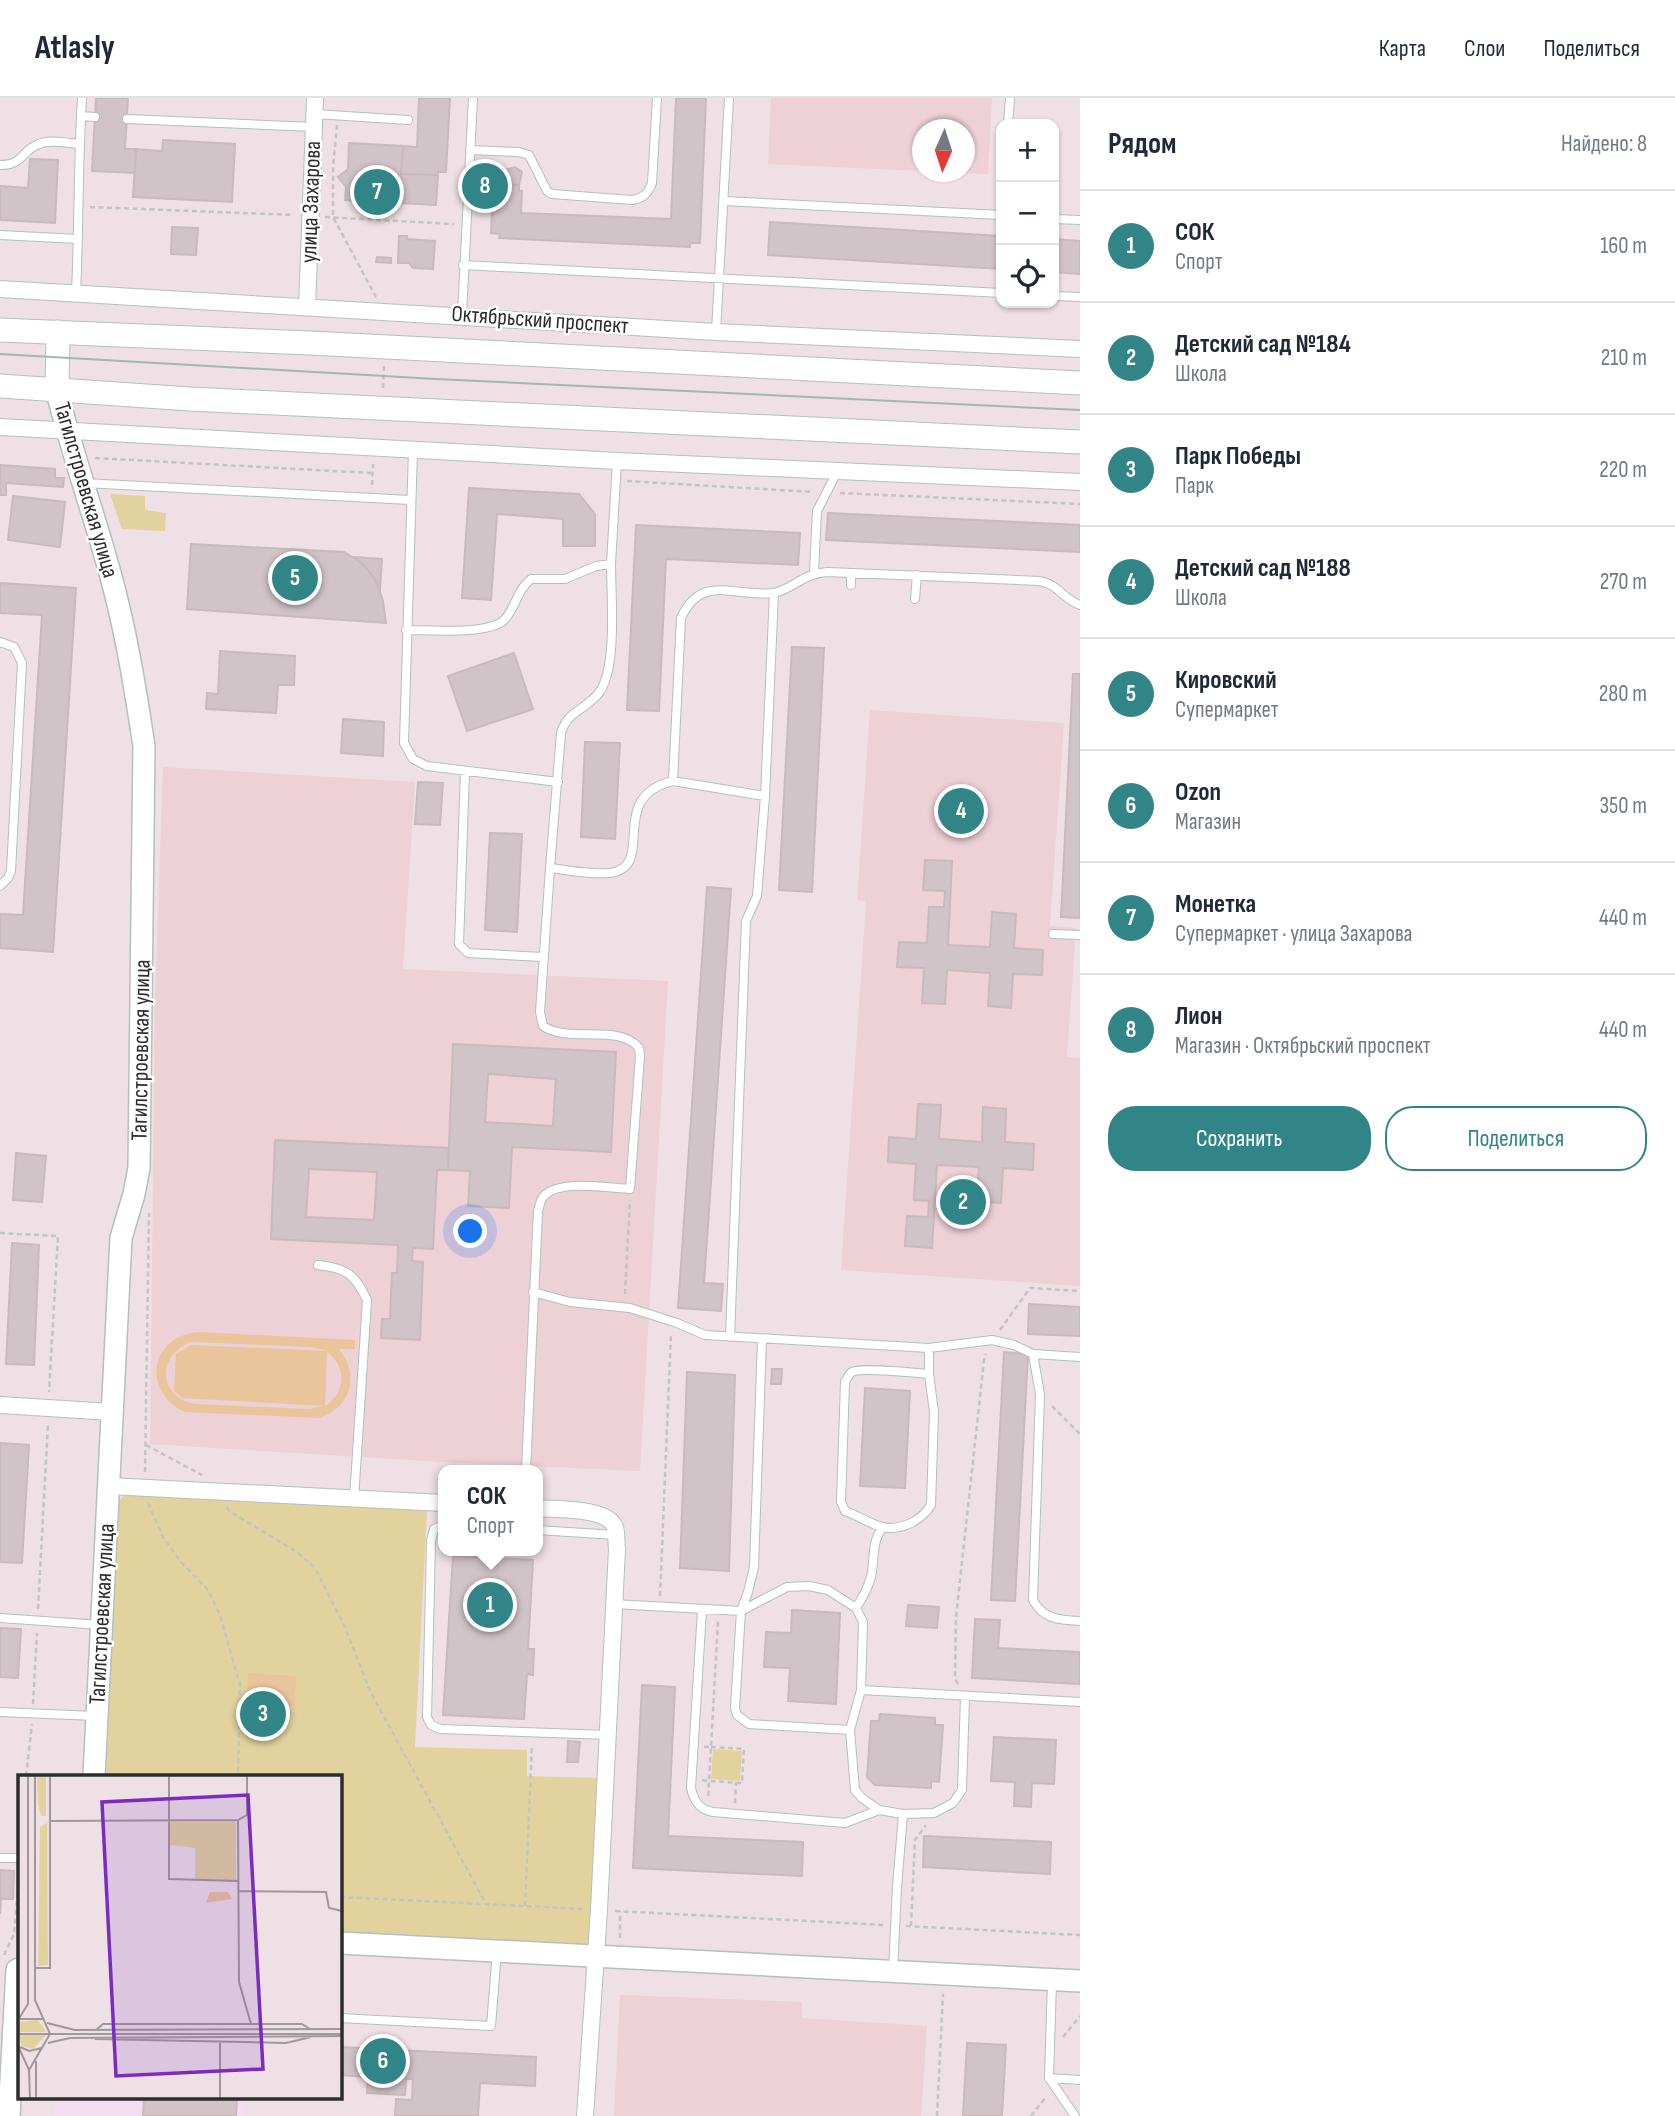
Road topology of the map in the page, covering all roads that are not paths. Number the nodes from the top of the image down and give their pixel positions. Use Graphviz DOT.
graph roads {
  1 [pos="82,98"];
  2 [pos="473,98"];
  3 [pos="657,98"];
  4 [pos="729,98"];
  5 [pos="1010,98"];
  6 [pos="315,113"];
  7 [pos="81,116"];
  8 [pos="96,117"];
  9 [pos="127,119"];
  10 [pos="1008,119"];
  11 [pos="408,120"];
  12 [pos="79,144"];
  13 [pos="470,150"];
  14 [pos="0,165"];
  15 [pos="723,201"];
  16 [pos="996,215"];
  17 [pos="1059,219"];
  18 [pos="1080,220"];
  19 [pos="0,235"];
  20 [pos="78,239"];
  21 [pos="463,265"];
  22 [pos="719,278"];
  23 [pos="0,289"];
  24 [pos="76,293"];
  25 [pos="996,293"];
  26 [pos="1059,296"];
  27 [pos="1080,298"];
  28 [pos="307,307"];
  29 [pos="461,315"];
  30 [pos="0,330"];
  31 [pos="58,332"];
  32 [pos="716,332"];
  33 [pos="1080,349"];
  34 [pos="1080,383"];
  35 [pos="0,386"];
  36 [pos="58,391"];
  37 [pos="0,427"];
  38 [pos="66,430"];
  39 [pos="1080,442"];
  40 [pos="413,450"];
  41 [pos="617,461"];
  42 [pos="838,470"];
  43 [pos="1080,482"];
  44 [pos="83,483"];
  45 [pos="410,500"];
  46 [pos="611,564"];
  47 [pos="814,572"];
  48 [pos="851,573"];
  49 [pos="917,575"];
  50 [pos="851,585"];
  51 [pos="774,593"];
  52 [pos="915,598"];
  53 [pos="1080,605"];
  54 [pos="406,630"];
  55 [pos="0,642"];
  56 [pos="465,771"];
  57 [pos="673,781"];
  58 [pos="558,782"];
  59 [pos="765,796"];
  60 [pos="550,868"];
  61 [pos="0,886"];
  62 [pos="1053,934"];
  63 [pos="1080,935"];
  64 [pos="543,957"];
  65 [pos="318,1265"];
  66 [pos="533,1292"];
  67 [pos="730,1337"];
  68 [pos="762,1339"];
  69 [pos="929,1348"];
  70 [pos="1033,1354"];
  71 [pos="1080,1357"];
  72 [pos="929,1374"];
  73 [pos="0,1405"];
  74 [pos="113,1412"];
  75 [pos="526,1465"];
  76 [pos="109,1486"];
  77 [pos="355,1499"];
  78 [pos="438,1503"];
  79 [pos="543,1508"];
  80 [pos="438,1527"];
  81 [pos="883,1527"];
  82 [pos="543,1530"];
  83 [pos="616,1535"];
  84 [pos="614,1604"];
  85 [pos="856,1608"];
  86 [pos="702,1610"];
  87 [pos="741,1611"];
  88 [pos="0,1618"];
  89 [pos="1080,1621"];
  90 [pos="101,1625"];
  91 [pos="861,1690"];
  92 [pos="965,1697"];
  93 [pos="1080,1702"];
  94 [pos="0,1712"];
  95 [pos="97,1716"];
  96 [pos="850,1730"];
  97 [pos="608,1735"];
  98 [pos="94,1775"];
  99 [pos="879,1810"];
  100 [pos="903,1814"];
  101 [pos="0,1858"];
  102 [pos="18,1858"];
  103 [pos="341,1943"];
  104 [pos="497,1951"];
  105 [pos="594,1956"];
  106 [pos="11,1969"];
  107 [pos="893,1971"];
  108 [pos="1052,1979"];
  109 [pos="1080,1981"];
  110 [pos="341,2018"];
  111 [pos="1049,2078"];
  112 [pos="1080,2080"];
  113 [pos="9,2116"];
  114 [pos="585,2116"];
  115 [pos="1075,2116"];
  1 -- 7 [label="lane"];
  2 -- 13 [label="lane"];
  3 -- 13 [label="lane"];
  4 -- 15 [label="lane"];
  5 -- 10 [label="lane"];
  6 -- 9 [label="lane"];
  6 -- 11 [label="lane"];
  6 -- 28 [label="street, улица Захарова"];
  7 -- 8 [label="lane"];
  7 -- 12 [label="lane"];
  12 -- 14 [label="lane"];
  12 -- 20 [label="lane"];
  13 -- 21 [label="lane"];
  15 -- 16 [label="lane"];
  15 -- 22 [label="lane"];
  17 -- 18 [label="lane"];
  19 -- 20 [label="lane"];
  20 -- 24 [label="lane"];
  21 -- 22 [label="lane"];
  21 -- 29 [label="lane"];
  22 -- 25 [label="lane"];
  22 -- 32 [label="lane"];
  23 -- 24 [label="street, Октябрьский проспект"];
  24 -- 28 [label="street, Октябрьский проспект"];
  26 -- 27 [label="lane"];
  28 -- 29 [label="street, Октябрьский проспект"];
  29 -- 32 [label="street, Октябрьский проспект"];
  30 -- 31 [label="main road, Октябрьский проспект"];
  31 -- 34 [label="main road, Октябрьский проспект"];
  31 -- 36 [label="main road, Тагилстроевская улица"];
  32 -- 33 [label="street, Октябрьский проспект"];
  35 -- 36 [label="main road"];
  36 -- 38 [label="street, Тагилстроевская улица"];
  36 -- 39 [label="main road"];
  37 -- 38 [label="street"];
  38 -- 40 [label="street"];
  38 -- 44 [label="street, Тагилстроевская улица"];
  40 -- 41 [label="street"];
  40 -- 45 [label="lane"];
  41 -- 42 [label="street"];
  41 -- 46 [label="lane"];
  42 -- 43 [label="street"];
  42 -- 47 [label="lane"];
  44 -- 45 [label="lane"];
  44 -- 74 [label="street, Тагилстроевская улица"];
  45 -- 54 [label="lane"];
  46 -- 54 [label="lane"];
  46 -- 58 [label="lane"];
  47 -- 48 [label="lane"];
  47 -- 51 [label="lane"];
  48 -- 49 [label="lane"];
  48 -- 50 [label="lane"];
  49 -- 52 [label="lane"];
  49 -- 53 [label="lane"];
  51 -- 57 [label="lane"];
  51 -- 59 [label="lane"];
  54 -- 56 [label="lane"];
  55 -- 61 [label="lane"];
  56 -- 58 [label="lane"];
  56 -- 64 [label="lane"];
  57 -- 59 [label="lane"];
  57 -- 60 [label="lane"];
  58 -- 60 [label="lane"];
  59 -- 67 [label="lane"];
  60 -- 64 [label="lane"];
  62 -- 63 [label="lane"];
  64 -- 66 [label="lane"];
  65 -- 77 [label="lane"];
  66 -- 67 [label="lane"];
  66 -- 75 [label="lane"];
  67 -- 68 [label="lane"];
  68 -- 69 [label="lane"];
  68 -- 87 [label="lane"];
  69 -- 70 [label="lane"];
  69 -- 72 [label="lane"];
  70 -- 71 [label="lane"];
  70 -- 89 [label="lane"];
  72 -- 81 [label="lane"];
  72 -- 81 [label="lane"];
  73 -- 74 [label="street"];
  74 -- 76 [label="street, Тагилстроевская улица"];
  76 -- 77 [label="street"];
  76 -- 90 [label="street, Тагилстроевская улица"];
  77 -- 78 [label="street"];
  79 -- 83 [label="street"];
  80 -- 97 [label="lane"];
  81 -- 85 [label="lane"];
  82 -- 83 [label="lane"];
  83 -- 84 [label="street"];
  84 -- 86 [label="lane"];
  84 -- 97 [label="street"];
  85 -- 87 [label="lane"];
  85 -- 91 [label="lane"];
  86 -- 87 [label="lane"];
  86 -- 99 [label="lane"];
  87 -- 96 [label="lane"];
  88 -- 90 [label="lane"];
  90 -- 95 [label="street, Тагилстроевская улица"];
  91 -- 92 [label="lane"];
  91 -- 96 [label="lane"];
  92 -- 93 [label="lane"];
  92 -- 100 [label="lane"];
  94 -- 95 [label="lane"];
  95 -- 98 [label="street, Тагилстроевская улица"];
  96 -- 99 [label="lane"];
  97 -- 105 [label="street"];
  99 -- 100 [label="lane"];
  100 -- 107 [label="lane"];
  101 -- 102 [label="lane"];
  103 -- 104 [label="street"];
  104 -- 105 [label="street"];
  104 -- 110 [label="lane"];
  105 -- 107 [label="street"];
  105 -- 114 [label="street"];
  106 -- 113 [label="street"];
  107 -- 108 [label="street"];
  108 -- 109 [label="street"];
  108 -- 111 [label="lane"];
  111 -- 112 [label="lane"];
  111 -- 115 [label="lane"];
}
